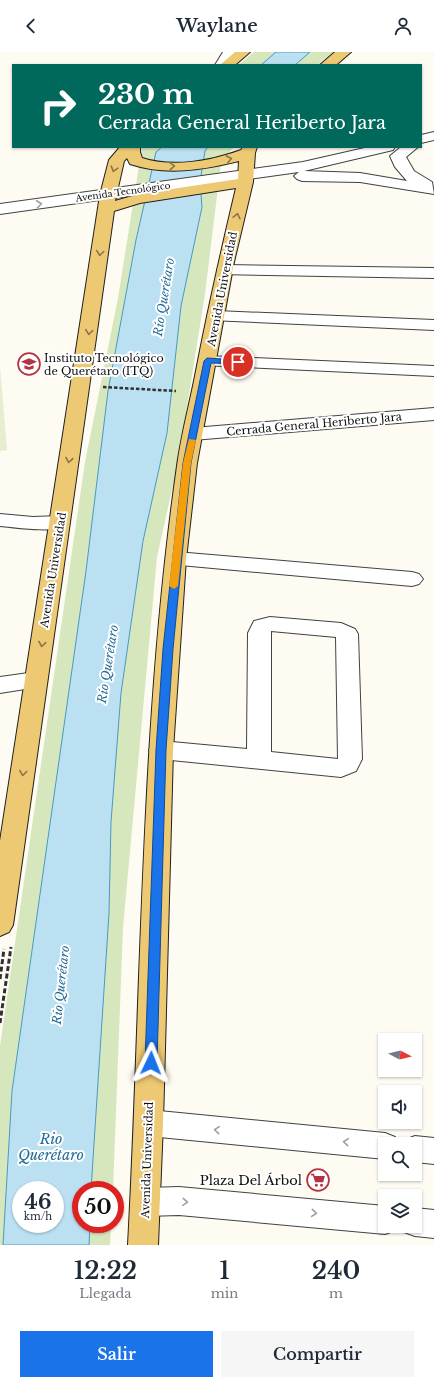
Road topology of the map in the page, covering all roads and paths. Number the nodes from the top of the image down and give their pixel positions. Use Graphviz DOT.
graph roads {
  1 [pos="230,52"];
  2 [pos="243,52"];
  3 [pos="344,52"];
  4 [pos="223,64"];
  5 [pos="228,64"];
  6 [pos="329,64"];
  7 [pos="127,148"];
  8 [pos="384,148"];
  9 [pos="410,148"];
  10 [pos="248,150"];
  11 [pos="134,154"];
  12 [pos="303,167"];
  13 [pos="245,178"];
  14 [pos="432,189"];
  15 [pos="107,202"];
  16 [pos="0,209"];
  17 [pos="225,270"];
  18 [pos="434,273"];
  19 [pos="216,316"];
  20 [pos="434,325"];
  21 [pos="207,361"];
  22 [pos="434,371"];
  23 [pos="104,387"];
  24 [pos="175,391"];
  25 [pos="434,414"];
  26 [pos="193,434"];
  27 [pos="0,520"];
  28 [pos="60,522"];
  29 [pos="176,559"];
  30 [pos="412,579"];
  31 [pos="36,680"];
  32 [pos="0,685"];
  33 [pos="161,750"];
  34 [pos="259,759"];
  35 [pos="0,926"];
  36 [pos="149,1123"];
  37 [pos="378,1145"];
  38 [pos="422,1150"];
  39 [pos="434,1151"];
  40 [pos="146,1202"];
  41 [pos="378,1219"];
  42 [pos="422,1223"];
  43 [pos="434,1224"];
  44 [pos="143,1245"];
  1 -- 4 [label="street"];
  2 -- 5 [label="main road"];
  3 -- 6 [label="main road"];
  7 -- 15 [label="main road, Avenida Universidad, one-way"];
  8 -- 12 [label="street"];
  9 -- 14 [label="street"];
  11 -- 10 [label="main road, one-way"];
  10 -- 13 [label="main road, Avenida Universidad"];
  12 -- 13 [label="street"];
  12 -- 14 [label="street"];
  13 -- 14 [label="street"];
  13 -- 15 [label="main road"];
  17 -- 13 [label="main road, Avenida Universidad, one-way"];
  16 -- 15 [label="street, Avenida Tecnológico, one-way"];
  15 -- 28 [label="main road, Avenida Universidad, one-way"];
  17 -- 18 [label="street"];
  17 -- 19 [label="main road, Avenida Universidad"];
  19 -- 20 [label="street"];
  19 -- 21 [label="main road, Avenida Universidad"];
  21 -- 22 [label="street"];
  21 -- 26 [label="main road, Avenida Universidad"];
  23 -- 24 [label="path"];
  25 -- 26 [label="street, Cerrada General Heriberto Jara"];
  26 -- 29 [label="main road, Avenida Universidad"];
  27 -- 28 [label="street"];
  28 -- 31 [label="main road, Avenida Universidad, one-way"];
  29 -- 30 [label="street"];
  29 -- 33 [label="main road, Avenida Universidad"];
  31 -- 32 [label="street"];
  31 -- 35 [label="main road, Avenida Universidad, one-way"];
  33 -- 34 [label="street"];
  33 -- 36 [label="main road, Avenida Universidad"];
  34 -- 34 [label="street"];
  37 -- 36 [label="street, one-way"];
  36 -- 40 [label="main road, Avenida Universidad"];
  38 -- 39 [label="street"];
  40 -- 41 [label="street, one-way"];
  40 -- 44 [label="main road, Avenida Universidad"];
  42 -- 43 [label="street"];
}
